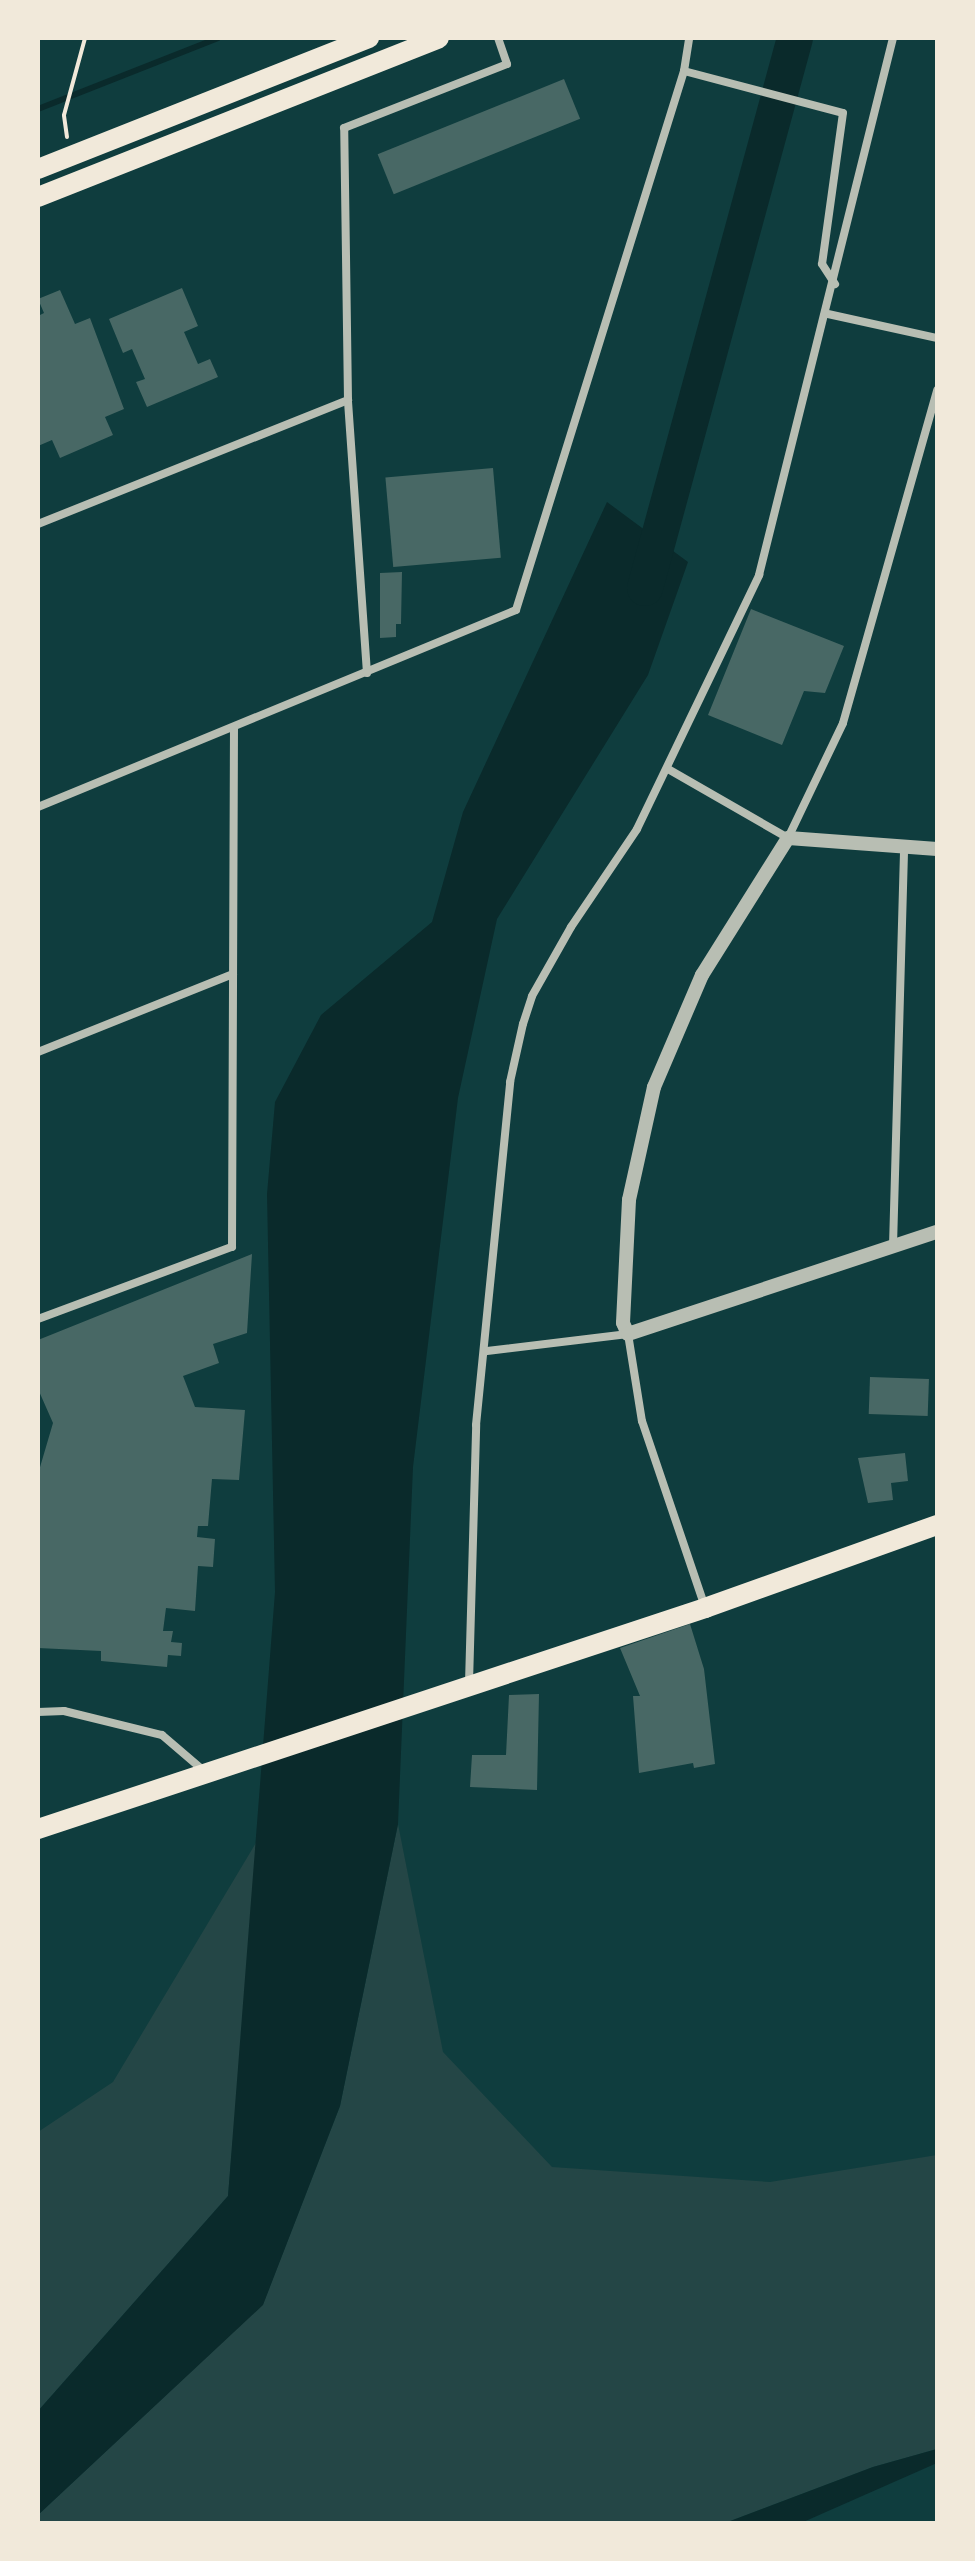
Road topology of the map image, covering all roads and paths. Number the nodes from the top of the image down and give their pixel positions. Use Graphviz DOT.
graph roads {
  1 [pos="85,38"];
  2 [pos="369,38"];
  3 [pos="439,38"];
  4 [pos="498,38"];
  5 [pos="689,38"];
  6 [pos="893,38"];
  7 [pos="684,71"];
  8 [pos="70,156"];
  9 [pos="38,169"];
  10 [pos="38,197"];
  11 [pos="835,284"];
  12 [pos="828,314"];
  13 [pos="937,338"];
  14 [pos="937,390"];
  15 [pos="348,400"];
  16 [pos="38,524"];
  17 [pos="367,673"];
  18 [pos="234,727"];
  19 [pos="668,769"];
  20 [pos="38,807"];
  21 [pos="788,838"];
  22 [pos="904,848"];
  23 [pos="937,849"];
  24 [pos="233,974"];
  25 [pos="38,1052"];
  26 [pos="937,1232"];
  27 [pos="893,1246"];
  28 [pos="38,1319"];
  29 [pos="628,1334"];
  30 [pos="487,1351"];
  31 [pos="937,1525"];
  32 [pos="705,1608"];
  33 [pos="464,1685"];
  34 [pos="38,1712"];
  35 [pos="208,1775"];
  36 [pos="38,1829"];
  1 -- 8 [label="path"];
  2 -- 8 [label="main road"];
  3 -- 10 [label="main road"];
  4 -- 15 [label="street"];
  5 -- 7 [label="street"];
  6 -- 11 [label="street"];
  7 -- 11 [label="street"];
  7 -- 17 [label="street"];
  8 -- 9 [label="main road"];
  11 -- 12 [label="street"];
  12 -- 13 [label="street"];
  12 -- 19 [label="street"];
  14 -- 21 [label="street"];
  15 -- 16 [label="street"];
  15 -- 17 [label="street"];
  17 -- 18 [label="street"];
  18 -- 20 [label="street"];
  18 -- 24 [label="street"];
  19 -- 21 [label="street"];
  19 -- 30 [label="street"];
  21 -- 22 [label="street"];
  21 -- 29 [label="street"];
  22 -- 23 [label="street"];
  22 -- 27 [label="street"];
  24 -- 25 [label="street"];
  24 -- 28 [label="street"];
  26 -- 27 [label="street"];
  27 -- 29 [label="street"];
  29 -- 30 [label="street"];
  29 -- 32 [label="street"];
  30 -- 33 [label="street"];
  31 -- 32 [label="main road"];
  32 -- 33 [label="main road"];
  33 -- 35 [label="main road"];
  34 -- 35 [label="street"];
  35 -- 36 [label="main road"];
}
